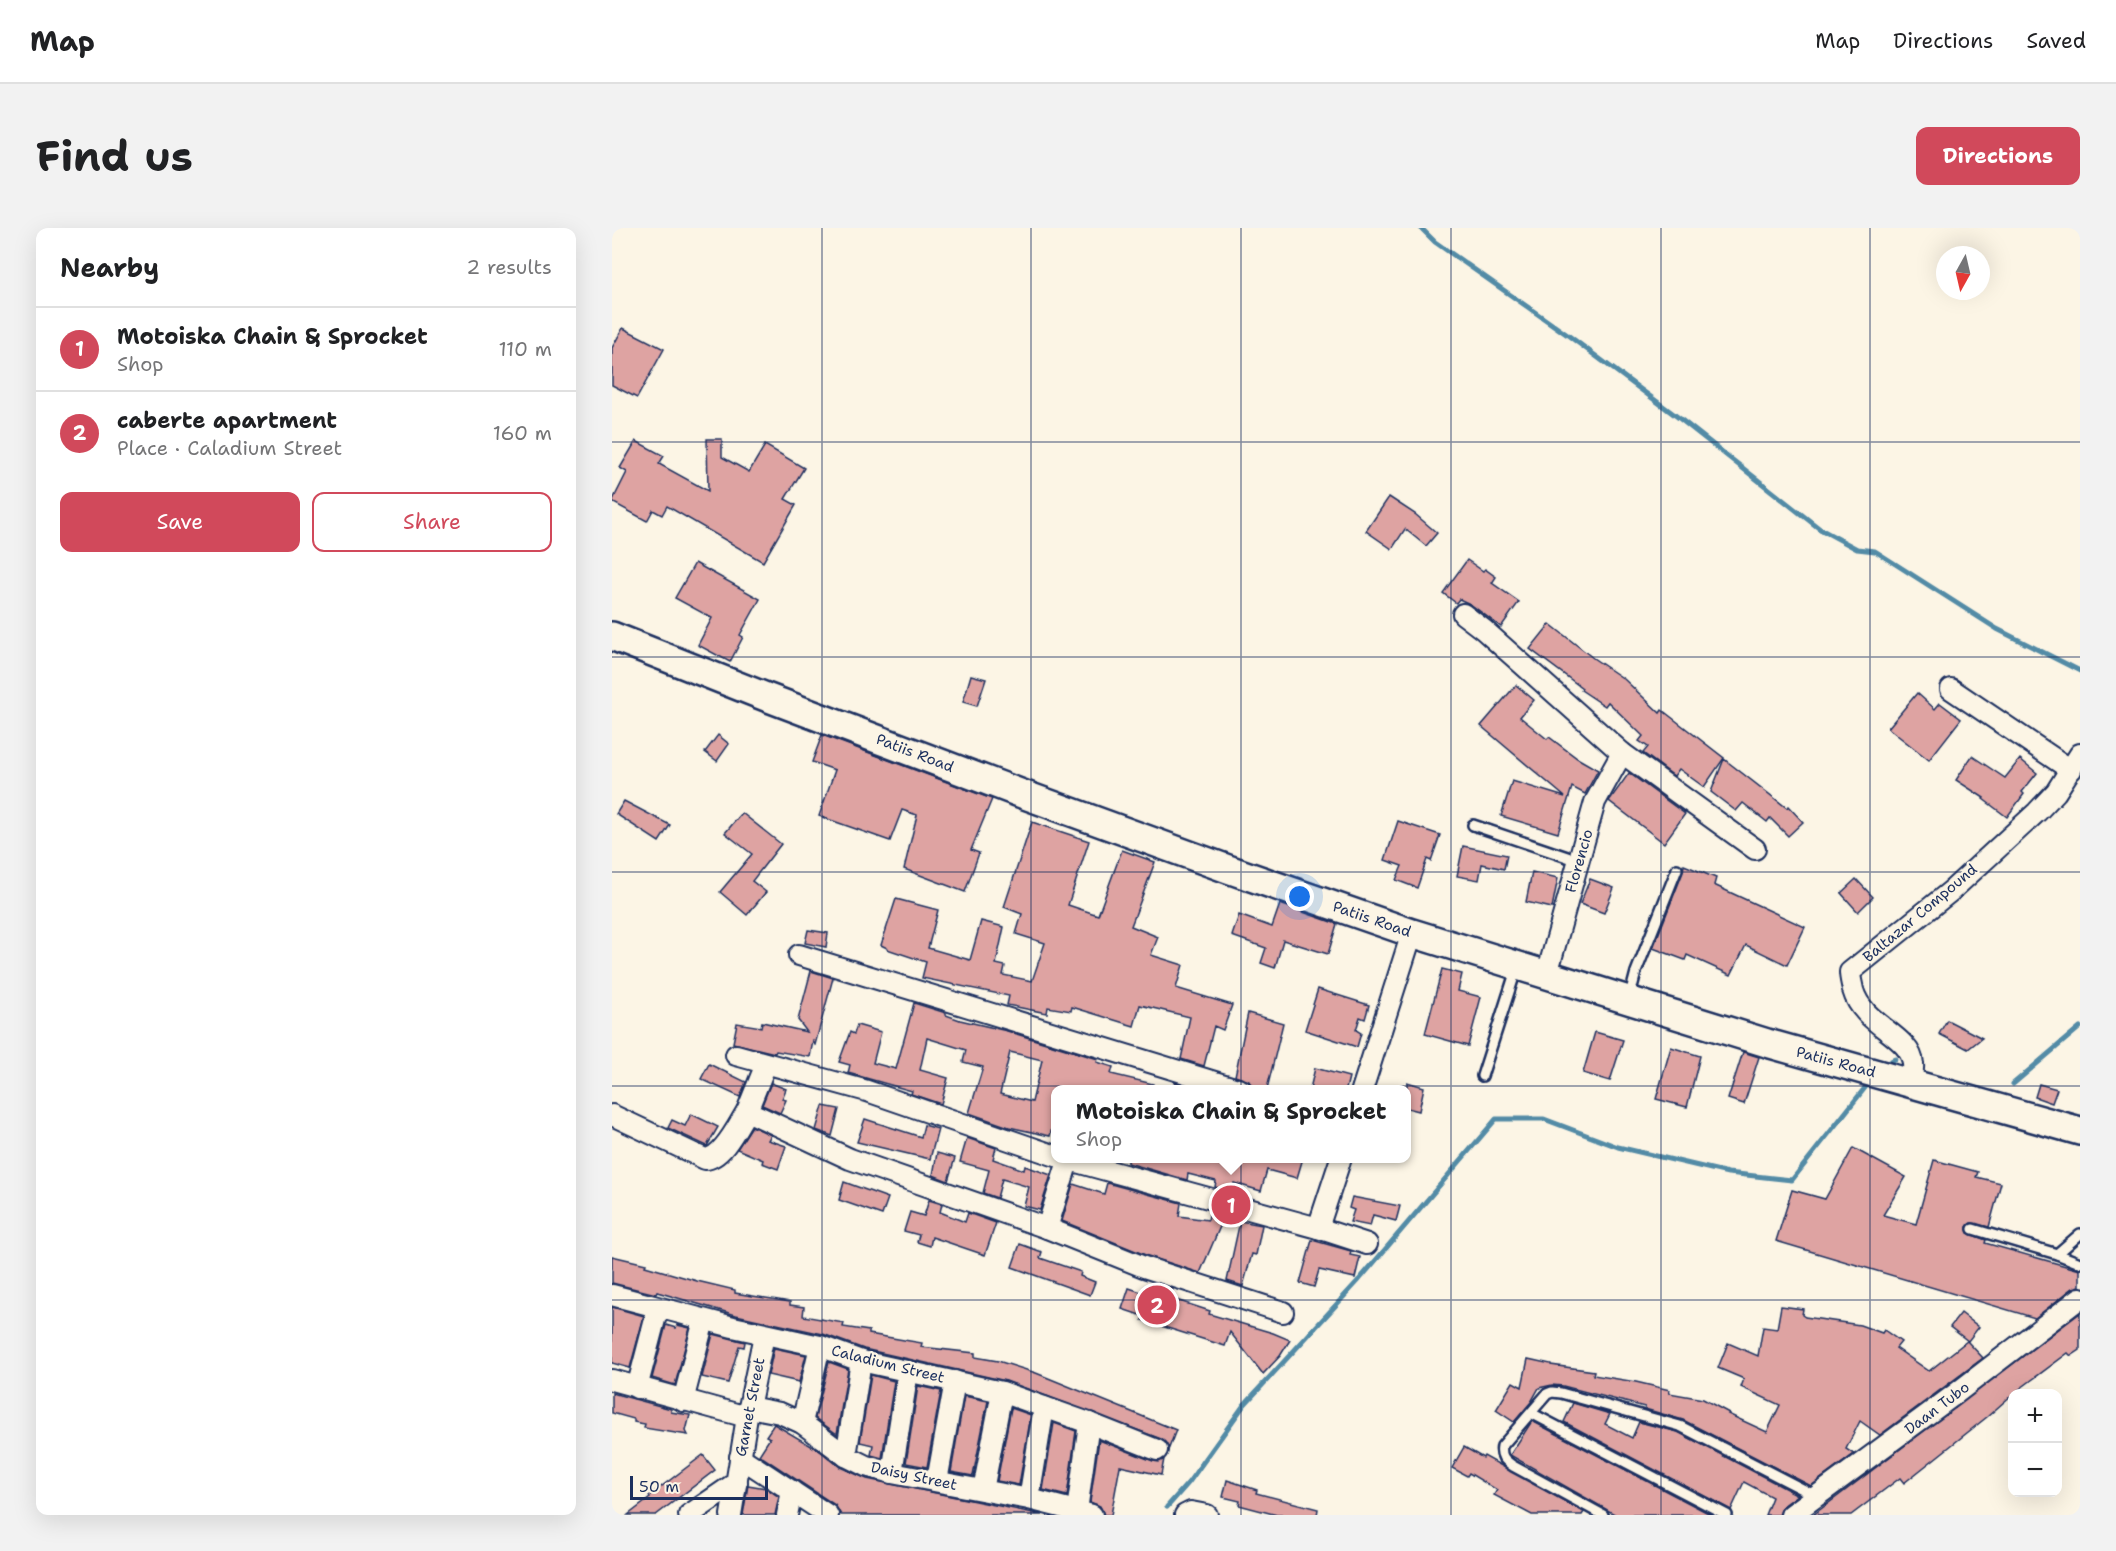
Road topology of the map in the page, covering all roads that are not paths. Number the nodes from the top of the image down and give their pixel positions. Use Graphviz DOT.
graph roads {
  1 [pos="1463,615"];
  2 [pos="612,636"];
  3 [pos="1951,689"];
  4 [pos="1622,753"];
  5 [pos="2075,762"];
  6 [pos="1473,825"];
  7 [pos="1755,849"];
  8 [pos="1579,861"];
  9 [pos="1677,869"];
  10 [pos="1412,933"];
  11 [pos="799,955"];
  12 [pos="1517,965"];
  13 [pos="1547,974"];
  14 [pos="1628,1000"];
  15 [pos="736,1055"];
  16 [pos="766,1064"];
  17 [pos="1482,1076"];
  18 [pos="1911,1083"];
  19 [pos="1229,1085"];
  20 [pos="1363,1085"];
  21 [pos="747,1111"];
  22 [pos="612,1115"];
  23 [pos="2076,1124"];
  24 [pos="1051,1154"];
  25 [pos="1061,1163"];
  26 [pos="1080,1163"];
  27 [pos="1339,1163"];
  28 [pos="1047,1228"];
  29 [pos="1318,1228"];
  30 [pos="1973,1229"];
  31 [pos="2080,1234"];
  32 [pos="1367,1244"];
  33 [pos="2057,1254"];
  34 [pos="2080,1263"];
  35 [pos="612,1296"];
  36 [pos="2080,1298"];
  37 [pos="658,1308"];
  38 [pos="1283,1312"];
  39 [pos="704,1320"];
  40 [pos="764,1335"];
  41 [pos="820,1347"];
  42 [pos="861,1361"];
  43 [pos="908,1371"];
  44 [pos="612,1380"];
  45 [pos="955,1381"];
  46 [pos="637,1388"];
  47 [pos="1002,1392"];
  48 [pos="683,1401"];
  49 [pos="1044,1407"];
  50 [pos="748,1412"];
  51 [pos="1531,1413"];
  52 [pos="802,1423"];
  53 [pos="1089,1423"];
  54 [pos="1157,1450"];
  55 [pos="846,1456"];
  56 [pos="740,1457"];
  57 [pos="891,1473"];
  58 [pos="937,1481"];
  59 [pos="737,1482"];
  60 [pos="983,1490"];
  61 [pos="792,1491"];
  62 [pos="1816,1496"];
  63 [pos="1029,1499"];
  64 [pos="1084,1513"];
  65 [pos="689,1515"];
  66 [pos="732,1515"];
  67 [pos="787,1515"];
  68 [pos="828,1515"];
  69 [pos="1185,1515"];
  70 [pos="1207,1515"];
  71 [pos="1604,1515"];
  72 [pos="1727,1515"];
  73 [pos="1791,1515"];
  1 -- 4 [label="street"];
  2 -- 10 [label="street, Patiis Road"];
  3 -- 5 [label="street"];
  4 -- 7 [label="street"];
  4 -- 8 [label="street, Florencio"];
  5 -- 18 [label="street, Baltazar Compound"];
  6 -- 8 [label="lane"];
  8 -- 13 [label="street, Florencio"];
  9 -- 14 [label="lane"];
  10 -- 12 [label="street, Patiis Road"];
  10 -- 20 [label="street"];
  11 -- 19 [label="street"];
  12 -- 13 [label="street, Patiis Road"];
  12 -- 17 [label="lane"];
  13 -- 14 [label="street, Patiis Road"];
  14 -- 18 [label="street, Patiis Road"];
  15 -- 16 [label="street"];
  16 -- 21 [label="street"];
  16 -- 24 [label="street"];
  18 -- 23 [label="street, Patiis Road"];
  21 -- 22 [label="street"];
  21 -- 28 [label="street"];
  25 -- 28 [label="street"];
  26 -- 29 [label="street"];
  27 -- 29 [label="street"];
  28 -- 38 [label="street"];
  29 -- 32 [label="street"];
  30 -- 33 [label="lane"];
  31 -- 33 [label="lane"];
  33 -- 34 [label="lane"];
  35 -- 37 [label="street, Caladium Street"];
  36 -- 62 [label="street, Daan Tubo"];
  37 -- 39 [label="street, Caladium Street"];
  37 -- 46 [label="street"];
  39 -- 40 [label="street, Caladium Street"];
  39 -- 48 [label="street"];
  40 -- 41 [label="street, Caladium Street"];
  40 -- 50 [label="street, Garnet Street"];
  41 -- 42 [label="street, Caladium Street"];
  41 -- 52 [label="street"];
  42 -- 43 [label="street, Caladium Street"];
  42 -- 55 [label="street"];
  43 -- 45 [label="street, Caladium Street"];
  43 -- 57 [label="street"];
  44 -- 46 [label="street, Daisy Street"];
  45 -- 47 [label="street, Caladium Street"];
  45 -- 58 [label="street"];
  46 -- 48 [label="street, Daisy Street"];
  47 -- 49 [label="street, Caladium Street"];
  47 -- 60 [label="street"];
  48 -- 50 [label="street, Daisy Street"];
  49 -- 53 [label="street, Caladium Street"];
  49 -- 63 [label="street"];
  50 -- 52 [label="street, Daisy Street"];
  50 -- 56 [label="street, Garnet Street"];
  51 -- 62 [label="lane"];
  51 -- 71 [label="lane"];
  51 -- 72 [label="lane"];
  52 -- 55 [label="street, Daisy Street"];
  53 -- 54 [label="street, Caladium Street"];
  53 -- 64 [label="street"];
  55 -- 57 [label="street, Daisy Street"];
  56 -- 59 [label="street, Garnet Street"];
  56 -- 61 [label="street"];
  57 -- 58 [label="street, Daisy Street"];
  58 -- 60 [label="street, Daisy Street"];
  59 -- 65 [label="street"];
  59 -- 66 [label="street, Garnet Street"];
  60 -- 63 [label="street, Daisy Street"];
  61 -- 67 [label="street"];
  61 -- 68 [label="street"];
  62 -- 73 [label="street, Daan Tubo"];
  63 -- 64 [label="street, Daisy Street"];
  69 -- 70 [label="street"];
}
